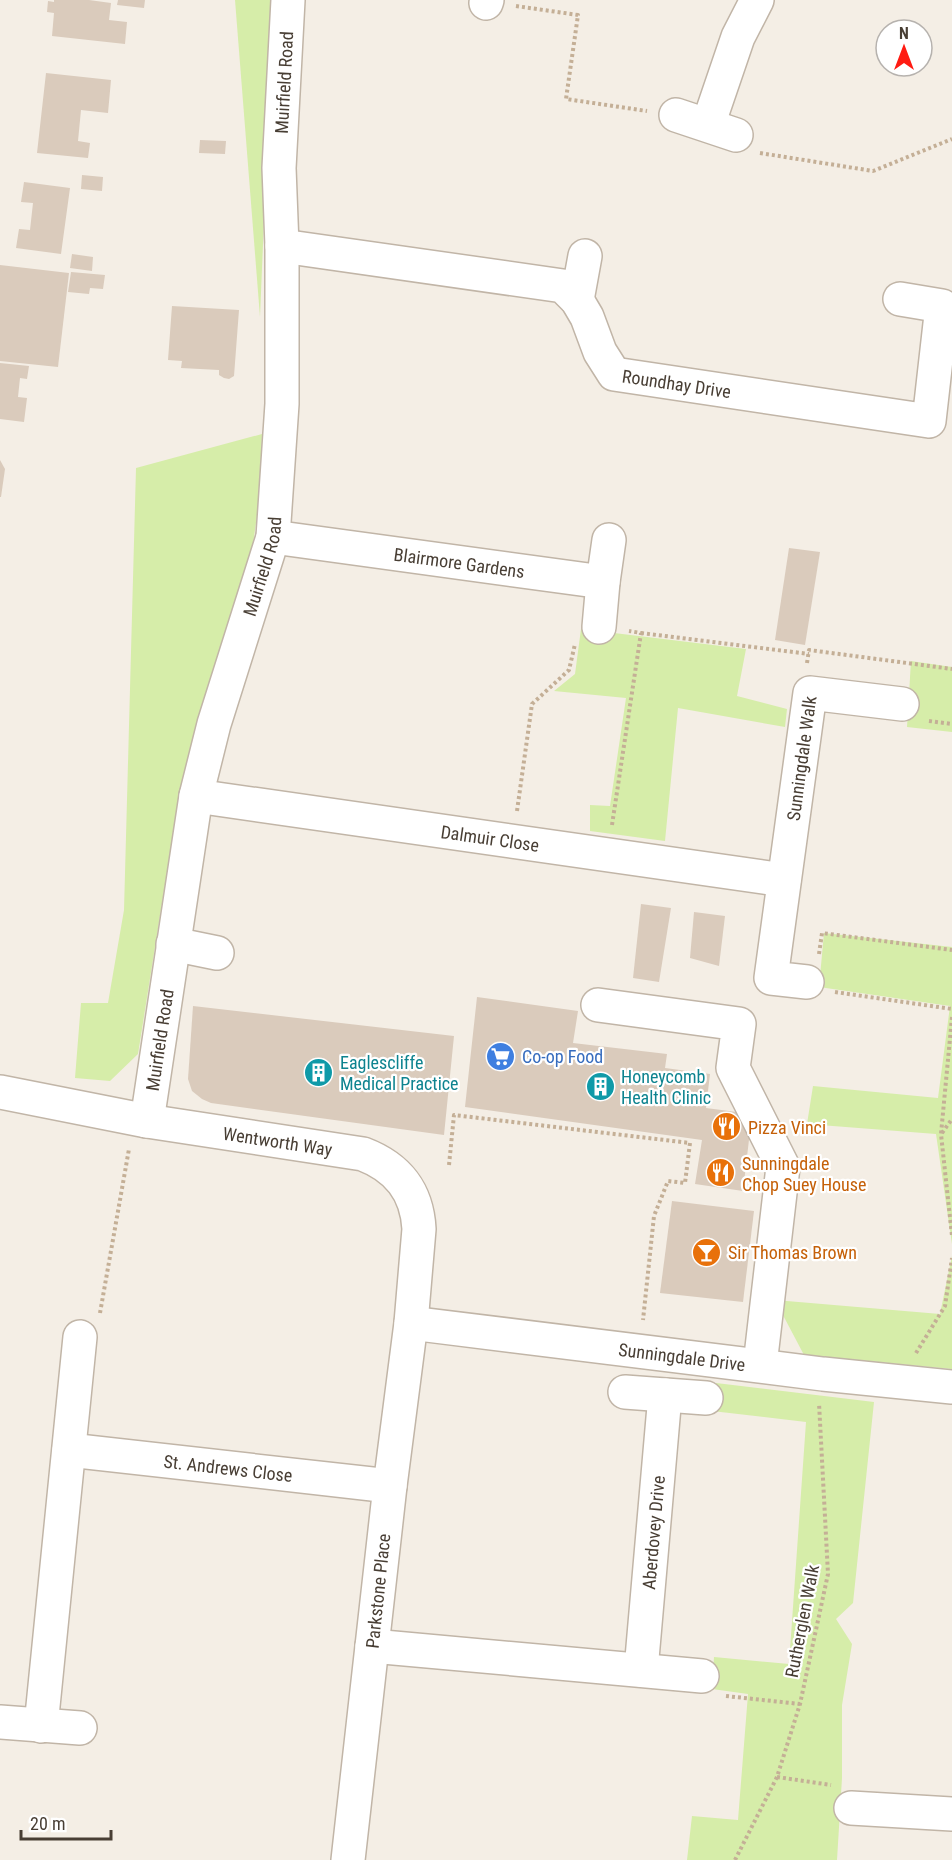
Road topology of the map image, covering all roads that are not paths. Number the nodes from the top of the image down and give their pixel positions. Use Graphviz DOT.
graph roads {
  1 [pos="288,0"];
  2 [pos="758,0"];
  3 [pos="676,116"];
  4 [pos="282,246"];
  5 [pos="585,256"];
  6 [pos="900,299"];
  7 [pos="577,300"];
  8 [pos="273,537"];
  9 [pos="609,540"];
  10 [pos="603,582"];
  11 [pos="599,627"];
  12 [pos="902,704"];
  13 [pos="196,796"];
  14 [pos="784,880"];
  15 [pos="173,944"];
  16 [pos="217,953"];
  17 [pos="817,976"];
  18 [pos="598,1005"];
  19 [pos="0,1092"];
  20 [pos="147,1121"];
  21 [pos="411,1323"];
  22 [pos="80,1337"];
  23 [pos="760,1365"];
  24 [pos="952,1388"];
  25 [pos="625,1392"];
  26 [pos="665,1395"];
  27 [pos="706,1398"];
  28 [pos="69,1450"];
  29 [pos="390,1485"];
  30 [pos="372,1646"];
  31 [pos="640,1670"];
  32 [pos="702,1676"];
  33 [pos="0,1722"];
  34 [pos="41,1726"];
  35 [pos="80,1728"];
  36 [pos="851,1808"];
  37 [pos="952,1814"];
  38 [pos="348,1860"];
  1 -- 4 [label="street, Muirfield Road"];
  2 -- 3 [label="street"];
  4 -- 7 [label="street"];
  4 -- 8 [label="street, Muirfield Road"];
  5 -- 7 [label="street"];
  6 -- 7 [label="street, Roundhay Drive"];
  8 -- 10 [label="street, Blairmore Gardens"];
  8 -- 13 [label="street, Muirfield Road"];
  9 -- 10 [label="street"];
  10 -- 11 [label="street"];
  12 -- 14 [label="street, Sunningdale Walk"];
  13 -- 14 [label="street, Dalmuir Close"];
  13 -- 15 [label="street, Muirfield Road"];
  14 -- 17 [label="street, Sunningdale Walk"];
  15 -- 16 [label="street"];
  15 -- 20 [label="street, Muirfield Road"];
  18 -- 23 [label="street"];
  19 -- 20 [label="street, Wentworth Way"];
  20 -- 21 [label="street, Wentworth Way"];
  21 -- 23 [label="street, Sunningdale Drive"];
  21 -- 29 [label="street, Parkstone Place"];
  22 -- 28 [label="street"];
  23 -- 24 [label="street, Sunningdale Drive"];
  25 -- 26 [label="street"];
  26 -- 27 [label="street"];
  26 -- 31 [label="street, Aberdovey Drive"];
  28 -- 29 [label="street, St. Andrews Close"];
  28 -- 34 [label="street"];
  29 -- 30 [label="street, Parkstone Place"];
  30 -- 31 [label="street"];
  30 -- 38 [label="street, Parkstone Place"];
  31 -- 32 [label="street"];
  33 -- 34 [label="street"];
  34 -- 35 [label="street"];
  36 -- 37 [label="street"];
}
